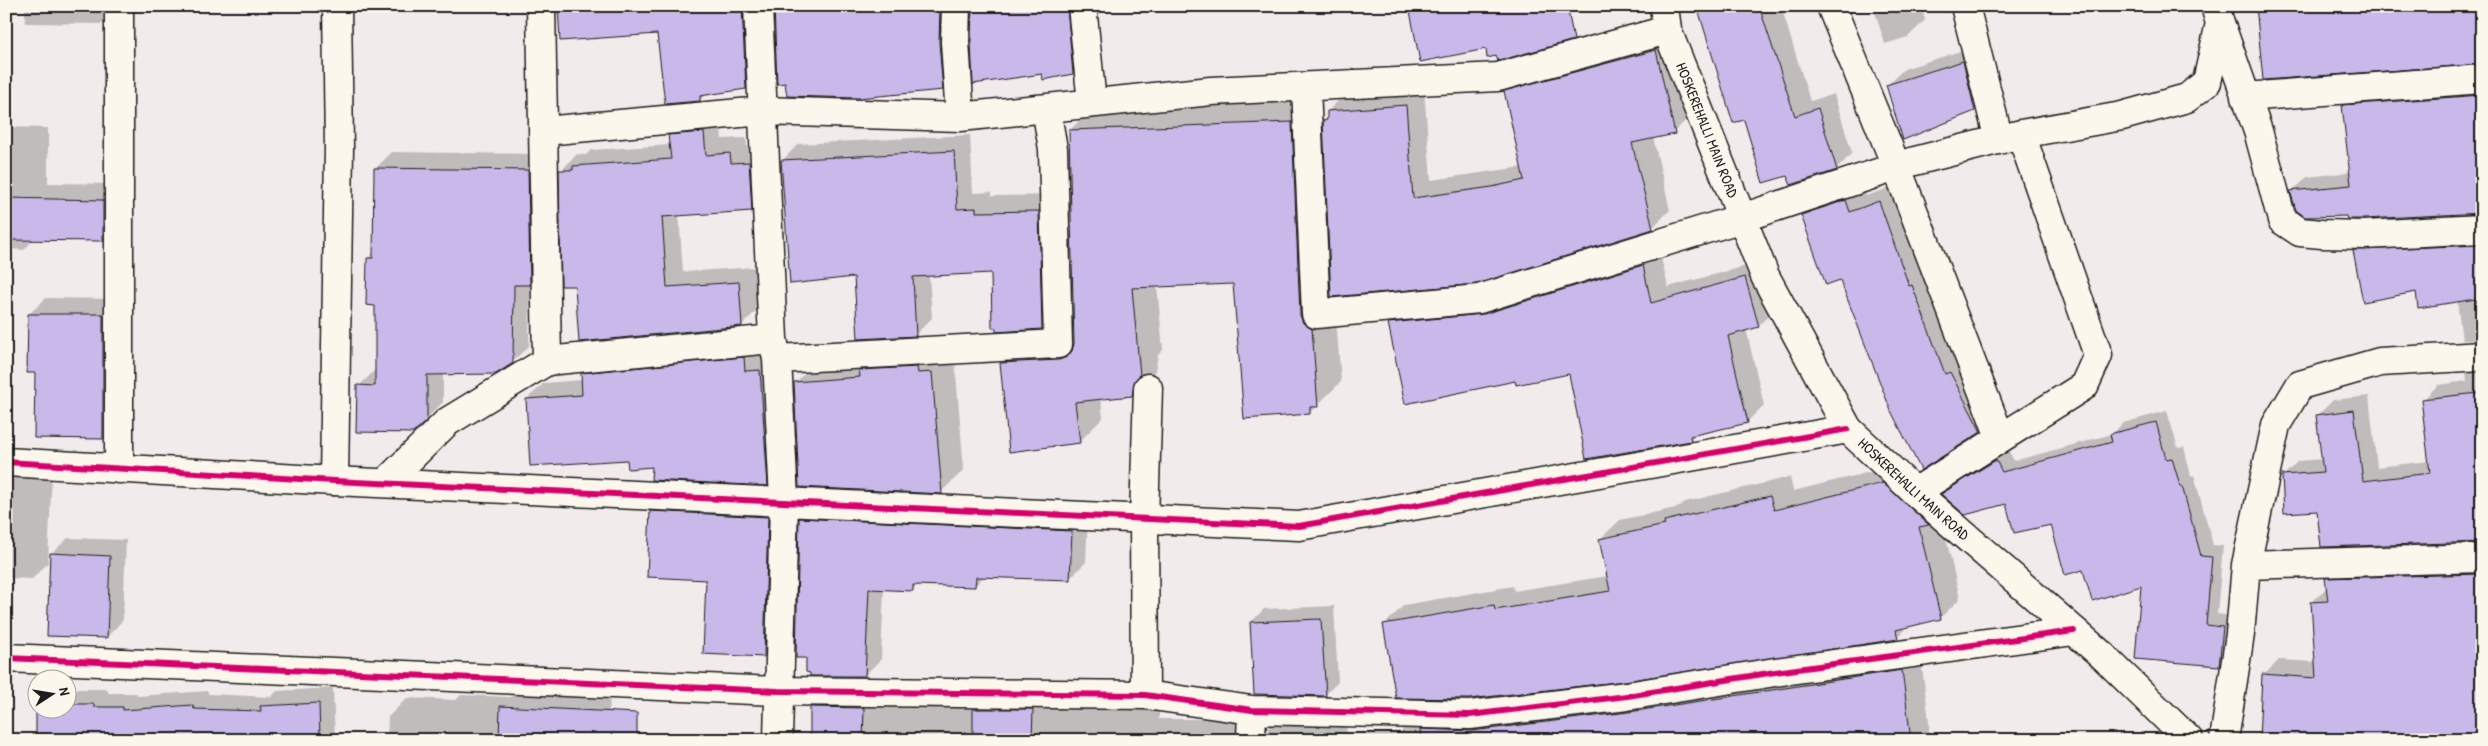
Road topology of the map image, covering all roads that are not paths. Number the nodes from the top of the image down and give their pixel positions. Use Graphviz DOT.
graph roads {
  1 [pos="119,6"];
  2 [pos="337,6"];
  3 [pos="542,6"];
  4 [pos="758,6"];
  5 [pos="956,6"];
  6 [pos="1082,6"];
  7 [pos="1831,6"];
  8 [pos="1965,6"];
  9 [pos="2218,15"];
  10 [pos="1665,18"];
  11 [pos="2482,79"];
  12 [pos="1306,87"];
  13 [pos="2245,97"];
  14 [pos="1092,103"];
  15 [pos="1046,108"];
  16 [pos="762,111"];
  17 [pos="960,117"];
  18 [pos="544,132"];
  19 [pos="2010,137"];
  20 [pos="1897,168"];
  21 [pos="1742,218"];
  22 [pos="2482,229"];
  23 [pos="775,349"];
  24 [pos="2482,356"];
  25 [pos="547,361"];
  26 [pos="1148,388"];
  27 [pos="1848,429"];
  28 [pos="2000,438"];
  29 [pos="6,462"];
  30 [pos="119,469"];
  31 [pos="334,481"];
  32 [pos="385,483"];
  33 [pos="1915,492"];
  34 [pos="784,500"];
  35 [pos="1144,519"];
  36 [pos="2482,558"];
  37 [pos="2246,565"];
  38 [pos="2074,631"];
  39 [pos="6,658"];
  40 [pos="778,690"];
  41 [pos="1145,695"];
  42 [pos="1252,710"];
  43 [pos="778,740"];
  44 [pos="1251,740"];
  45 [pos="2189,740"];
  46 [pos="2224,740"];
  1 -- 30 [label="street"];
  2 -- 31 [label="street"];
  3 -- 18 [label="street"];
  4 -- 16 [label="street"];
  5 -- 17 [label="street"];
  6 -- 14 [label="street"];
  7 -- 20 [label="street"];
  8 -- 19 [label="street"];
  9 -- 13 [label="street"];
  9 -- 19 [label="street"];
  10 -- 12 [label="street"];
  10 -- 21 [label="street, HOSKEREHALLI MAIN ROAD"];
  11 -- 13 [label="street"];
  12 -- 14 [label="street"];
  12 -- 21 [label="street"];
  13 -- 22 [label="street"];
  14 -- 15 [label="street"];
  15 -- 17 [label="street"];
  15 -- 23 [label="street"];
  16 -- 17 [label="street"];
  16 -- 18 [label="street"];
  16 -- 23 [label="street"];
  18 -- 25 [label="street"];
  19 -- 20 [label="street"];
  19 -- 28 [label="street"];
  20 -- 21 [label="street"];
  20 -- 28 [label="street"];
  21 -- 27 [label="street, HOSKEREHALLI MAIN ROAD"];
  23 -- 25 [label="street"];
  23 -- 34 [label="street"];
  24 -- 37 [label="street"];
  25 -- 32 [label="street"];
  26 -- 35 [label="street"];
  27 -- 33 [label="street, HOSKEREHALLI MAIN ROAD"];
  27 -- 35 [label="street"];
  28 -- 33 [label="street"];
  29 -- 30 [label="street"];
  30 -- 31 [label="street"];
  31 -- 32 [label="street"];
  32 -- 34 [label="street"];
  33 -- 38 [label="street, HOSKEREHALLI MAIN ROAD"];
  34 -- 35 [label="street"];
  34 -- 40 [label="street"];
  35 -- 41 [label="street"];
  36 -- 37 [label="street"];
  37 -- 46 [label="street"];
  38 -- 42 [label="street"];
  38 -- 45 [label="street, HOSKEREHALLI MAIN ROAD"];
  39 -- 40 [label="street"];
  40 -- 41 [label="street"];
  40 -- 43 [label="street"];
  41 -- 42 [label="street"];
  42 -- 44 [label="street"];
}
